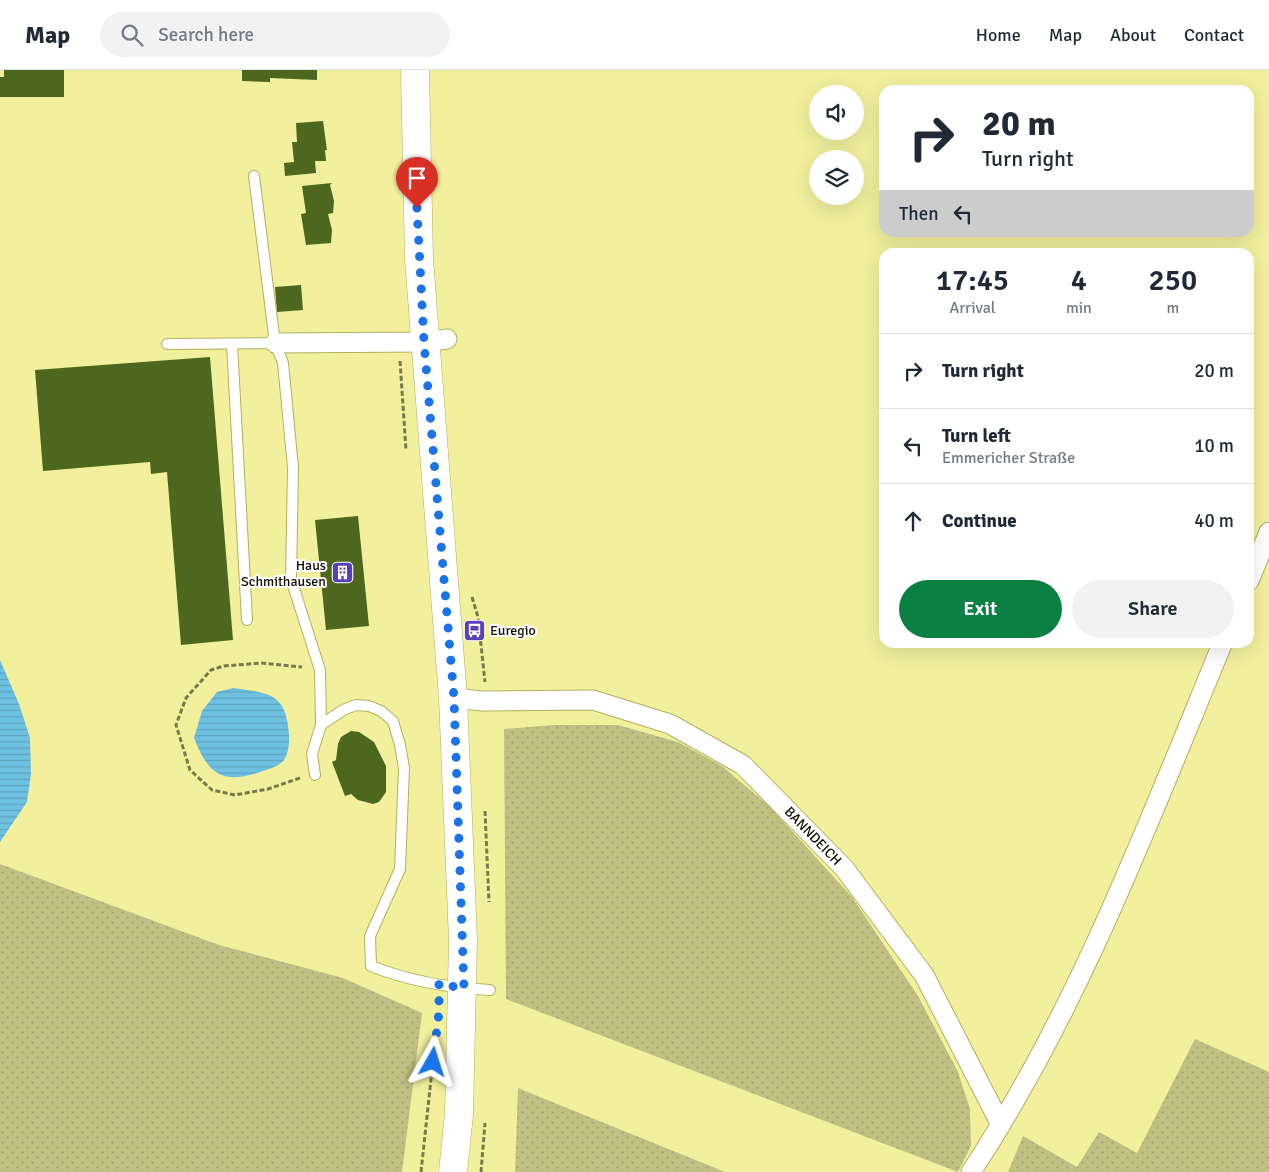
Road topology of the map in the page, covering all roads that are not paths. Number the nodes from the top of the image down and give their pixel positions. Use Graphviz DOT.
graph roads {
  1 [pos="415,70"];
  2 [pos="254,176"];
  3 [pos="436,340"];
  4 [pos="275,343"];
  5 [pos="167,344"];
  6 [pos="232,344"];
  7 [pos="1269,532"];
  8 [pos="1254,568"];
  9 [pos="247,620"];
  10 [pos="1220,648"];
  11 [pos="454,698"];
  12 [pos="321,725"];
  13 [pos="315,775"];
  14 [pos="477,989"];
  15 [pos="1002,1125"];
  16 [pos="453,1172"];
  17 [pos="971,1172"];
  1 -- 3 [label="main road"];
  2 -- 4 [label="lane"];
  3 -- 4 [label="street"];
  3 -- 11 [label="main road"];
  4 -- 6 [label="lane"];
  4 -- 12 [label="lane"];
  5 -- 6 [label="lane"];
  6 -- 9 [label="lane"];
  7 -- 8 [label="street"];
  10 -- 15 [label="street"];
  11 -- 14 [label="main road"];
  11 -- 15 [label="street, BANNDEICH"];
  12 -- 13 [label="lane"];
  12 -- 14 [label="lane"];
  14 -- 16 [label="main road"];
  15 -- 17 [label="street"];
}
